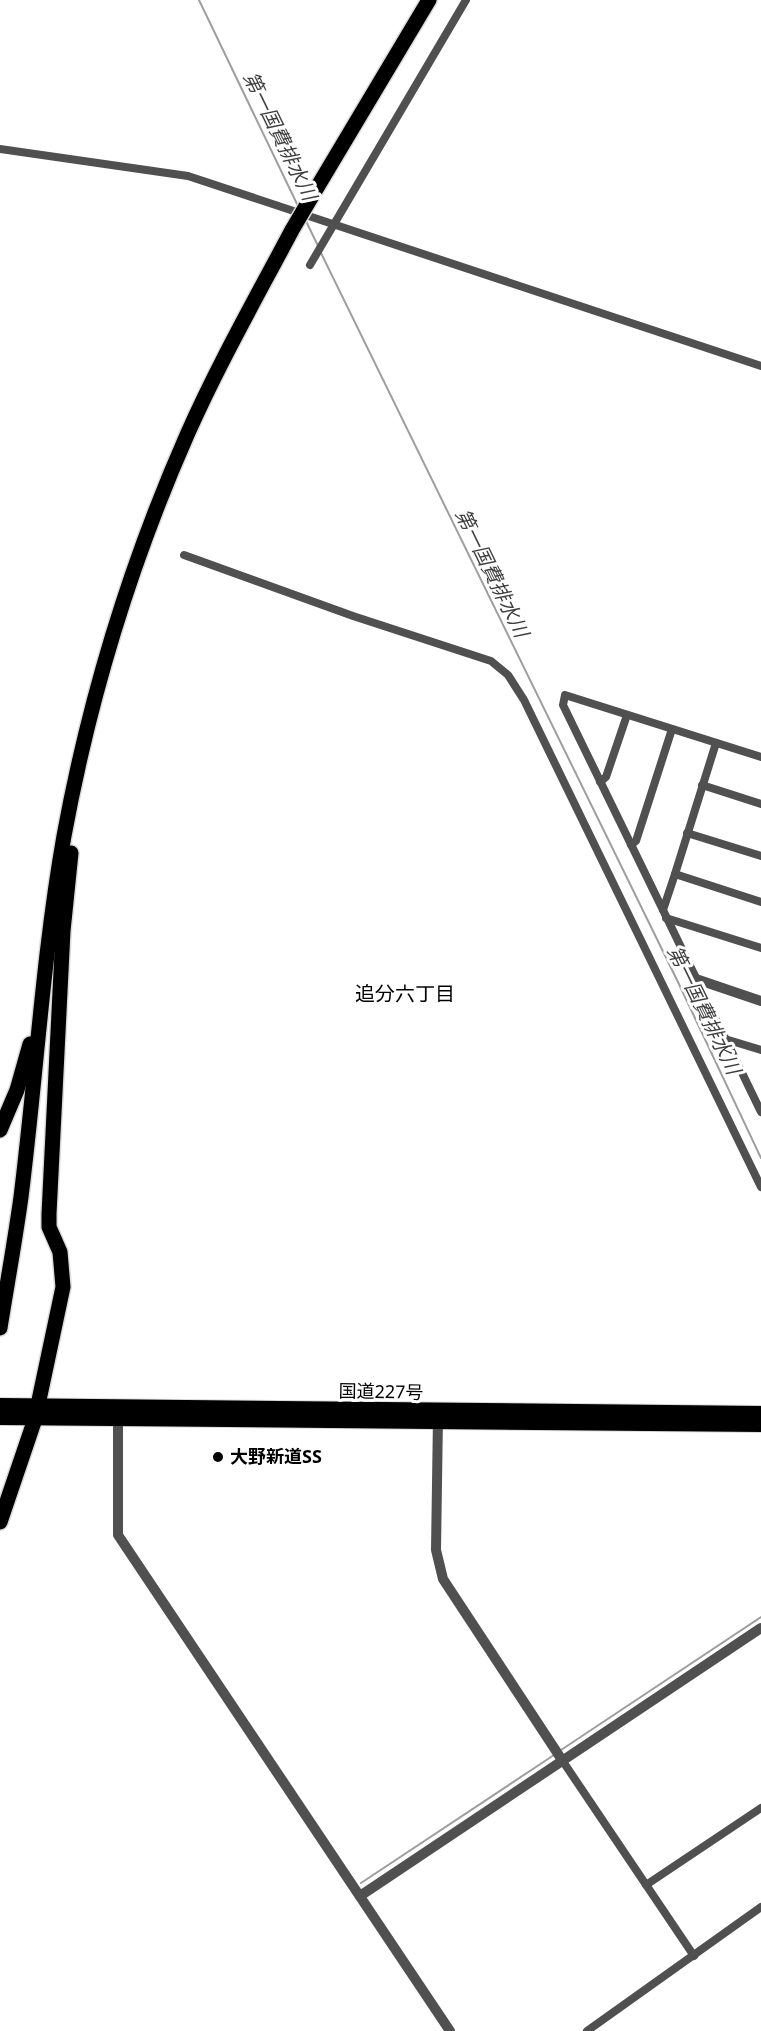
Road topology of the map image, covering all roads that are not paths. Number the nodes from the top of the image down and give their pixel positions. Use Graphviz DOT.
graph roads {
  1 [pos="428,0"];
  2 [pos="466,0"];
  3 [pos="0,149"];
  4 [pos="334,224"];
  5 [pos="310,265"];
  6 [pos="761,366"];
  7 [pos="184,555"];
  8 [pos="627,715"];
  9 [pos="672,729"];
  10 [pos="716,743"];
  11 [pos="761,758"];
  12 [pos="600,782"];
  13 [pos="702,785"];
  14 [pos="761,804"];
  15 [pos="687,833"];
  16 [pos="68,840"];
  17 [pos="631,844"];
  18 [pos="761,856"];
  19 [pos="675,874"];
  20 [pos="761,902"];
  21 [pos="665,914"];
  22 [pos="761,948"];
  23 [pos="696,979"];
  24 [pos="43,998"];
  25 [pos="760,998"];
  26 [pos="725,1039"];
  27 [pos="761,1050"];
  28 [pos="757,1096"];
  29 [pos="761,1112"];
  30 [pos="0,1130"];
  31 [pos="761,1186"];
  32 [pos="0,1328"];
  33 [pos="0,1405"];
  34 [pos="36,1412"];
  35 [pos="118,1413"];
  36 [pos="761,1413"];
  37 [pos="438,1416"];
  38 [pos="0,1418"];
  39 [pos="761,1425"];
  40 [pos="0,1522"];
  41 [pos="761,1628"];
  42 [pos="559,1755"];
  43 [pos="761,1808"];
  44 [pos="646,1885"];
  45 [pos="360,1896"];
  46 [pos="761,1908"];
  47 [pos="694,1956"];
  48 [pos="450,2031"];
  49 [pos="587,2031"];
  1 -- 16 [label="highway, bridge"];
  2 -- 4 [label="street"];
  3 -- 4 [label="street"];
  4 -- 5 [label="street"];
  4 -- 6 [label="street"];
  7 -- 31 [label="street"];
  8 -- 9 [label="street"];
  8 -- 12 [label="street"];
  8 -- 12 [label="street"];
  9 -- 10 [label="street"];
  9 -- 17 [label="street"];
  10 -- 11 [label="street"];
  10 -- 13 [label="street"];
  12 -- 17 [label="street"];
  13 -- 14 [label="street"];
  13 -- 15 [label="street"];
  15 -- 18 [label="street"];
  15 -- 19 [label="street"];
  16 -- 24 [label="highway"];
  16 -- 34 [label="highway"];
  17 -- 21 [label="street"];
  19 -- 20 [label="street"];
  19 -- 21 [label="street"];
  21 -- 22 [label="street"];
  21 -- 23 [label="street"];
  23 -- 25 [label="street"];
  23 -- 26 [label="street"];
  24 -- 30 [label="highway"];
  24 -- 32 [label="highway"];
  26 -- 27 [label="street"];
  26 -- 28 [label="street"];
  28 -- 29 [label="street"];
  33 -- 34 [label="highway, 国道227号"];
  34 -- 35 [label="highway, 国道227号"];
  34 -- 38 [label="highway, 国道227号"];
  34 -- 40 [label="highway"];
  35 -- 37 [label="highway, 国道227号"];
  35 -- 45 [label="street"];
  36 -- 37 [label="highway, 国道227号"];
  37 -- 39 [label="highway, 国道227号"];
  37 -- 42 [label="street"];
  41 -- 42 [label="street"];
  42 -- 44 [label="street"];
  42 -- 45 [label="street"];
  43 -- 44 [label="street"];
  44 -- 47 [label="street"];
  45 -- 48 [label="street"];
  46 -- 47 [label="street"];
  47 -- 49 [label="street"];
}
